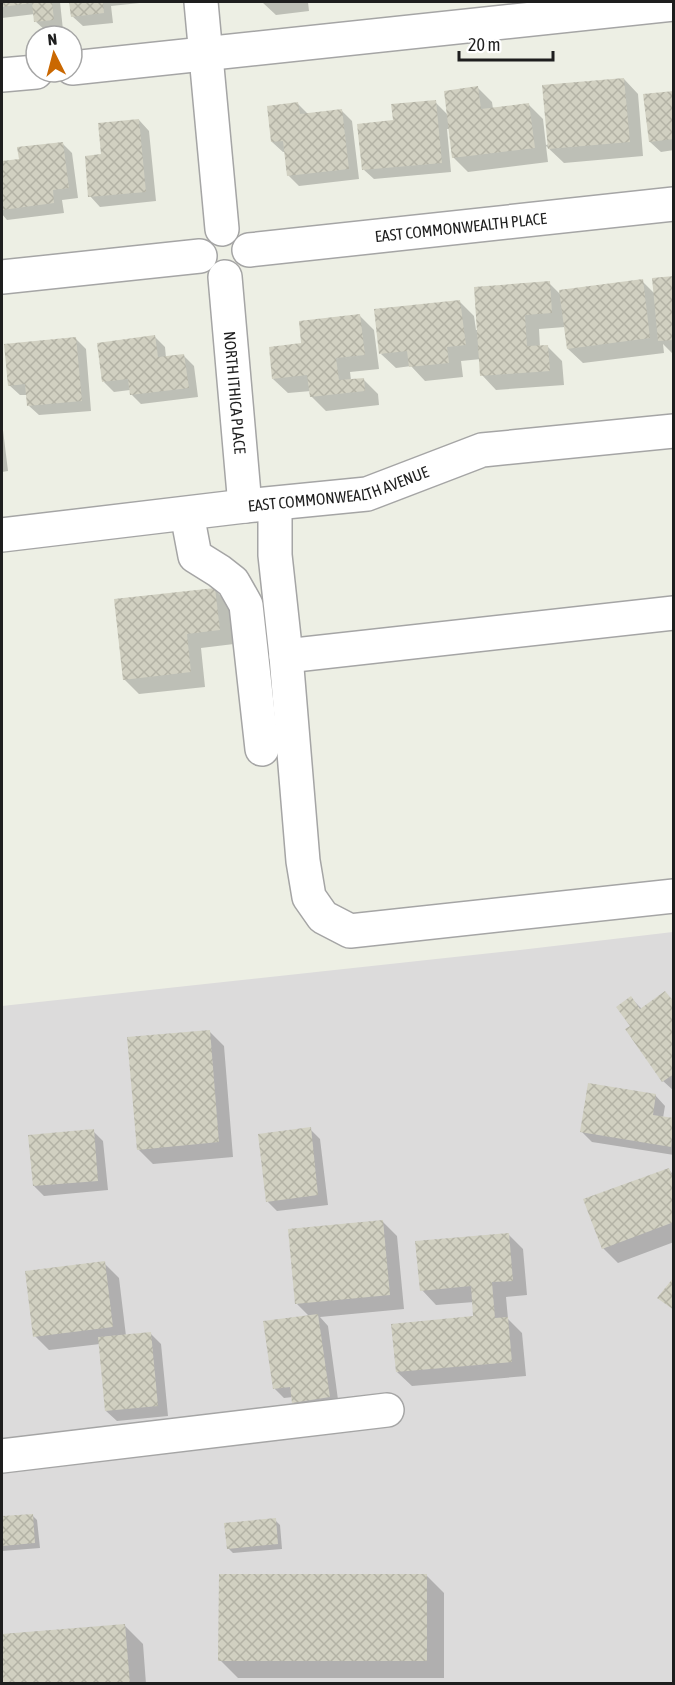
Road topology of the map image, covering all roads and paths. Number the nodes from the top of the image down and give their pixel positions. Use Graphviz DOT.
graph roads {
  1 [pos="201,2"];
  2 [pos="674,4"];
  3 [pos="206,55"];
  4 [pos="84,67"];
  5 [pos="24,73"];
  6 [pos="2,75"];
  7 [pos="674,204"];
  8 [pos="222,229"];
  9 [pos="249,249"];
  10 [pos="200,256"];
  11 [pos="2,277"];
  12 [pos="225,277"];
  13 [pos="674,430"];
  14 [pos="260,505"];
  15 [pos="187,514"];
  16 [pos="2,535"];
  17 [pos="674,613"];
  18 [pos="285,656"];
  19 [pos="262,748"];
  20 [pos="674,896"];
  21 [pos="387,1410"];
  22 [pos="2,1456"];
  1 -- 3 [label="street"];
  2 -- 3 [label="street"];
  3 -- 4 [label="street"];
  3 -- 8 [label="street"];
  5 -- 6 [label="street"];
  7 -- 9 [label="street, EAST COMMONWEALTH PLACE"];
  8 -- 9 [label="street"];
  8 -- 10 [label="street"];
  9 -- 12 [label="street"];
  10 -- 11 [label="street"];
  10 -- 12 [label="street"];
  12 -- 14 [label="street, NORTH ITHICA PLACE"];
  13 -- 14 [label="street, EAST COMMONWEALTH AVENUE"];
  14 -- 15 [label="street, EAST COMMONWEALTH AVENUE"];
  14 -- 18 [label="street, NORTH ITHICA PLACE"];
  15 -- 16 [label="street, EAST COMMONWEALTH AVENUE"];
  15 -- 19 [label="street"];
  17 -- 18 [label="street"];
  18 -- 20 [label="street, NORTH ITHICA PLACE"];
  21 -- 22 [label="street"];
}
